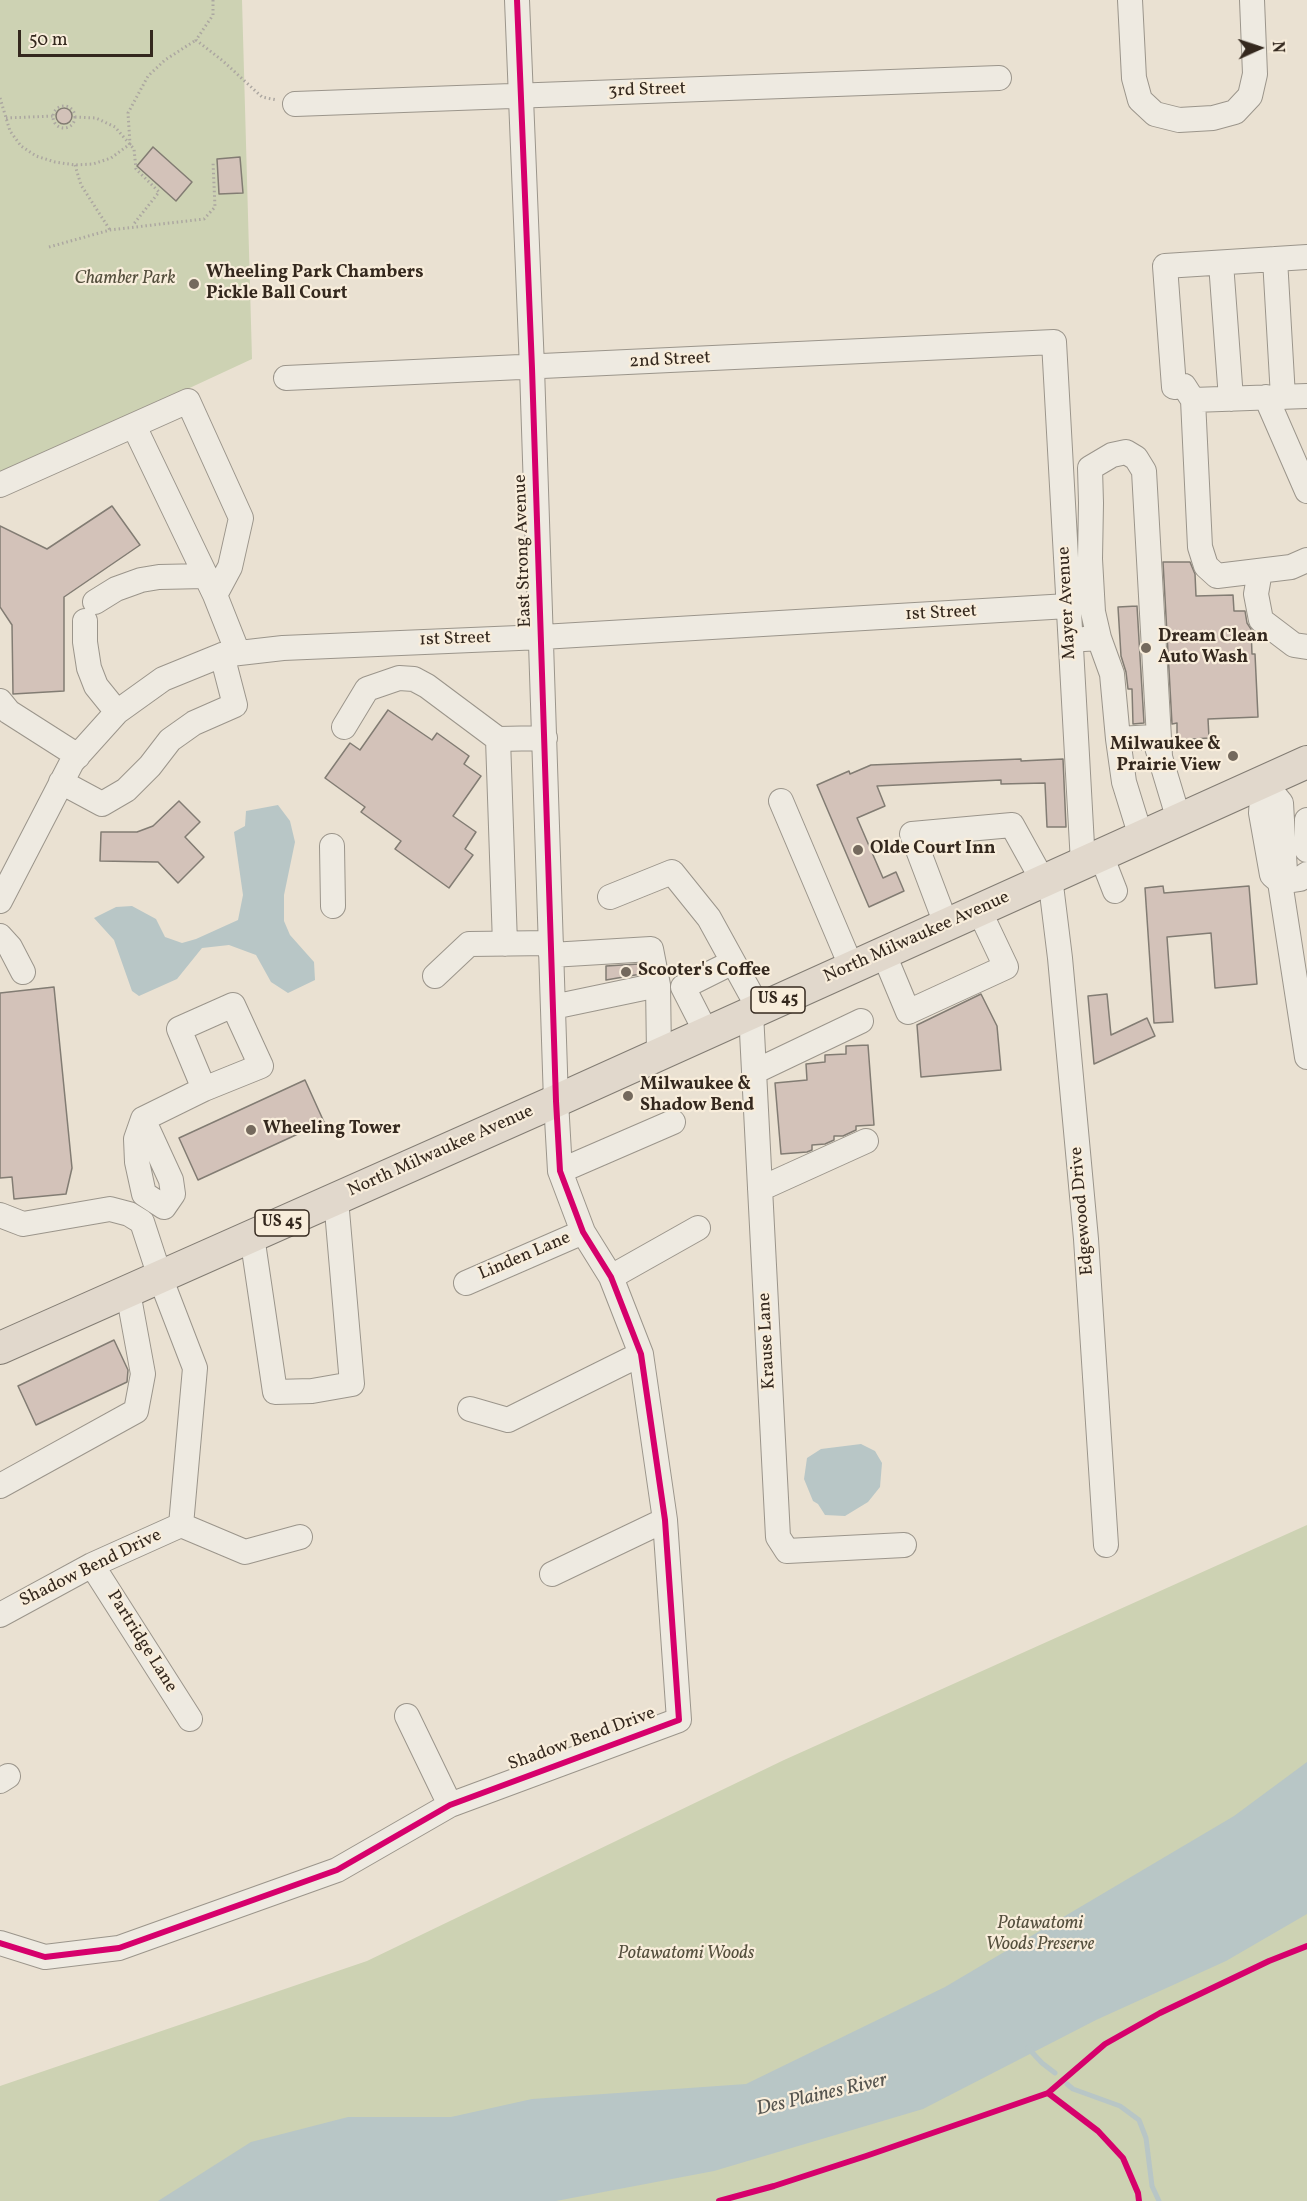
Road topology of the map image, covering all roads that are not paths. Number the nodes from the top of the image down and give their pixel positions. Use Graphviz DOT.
graph roads {
  1 [pos="518,0"];
  2 [pos="1130,0"];
  3 [pos="1252,0"];
  4 [pos="999,78"];
  5 [pos="522,96"];
  6 [pos="295,104"];
  7 [pos="1307,257"];
  8 [pos="1275,259"];
  9 [pos="1221,263"];
  10 [pos="1054,342"];
  11 [pos="532,368"];
  12 [pos="286,378"];
  13 [pos="1307,396"];
  14 [pos="1274,397"];
  15 [pos="1231,399"];
  16 [pos="1193,400"];
  17 [pos="134,426"];
  18 [pos="0,485"];
  19 [pos="1307,490"];
  20 [pos="1307,560"];
  21 [pos="1260,571"];
  22 [pos="210,586"];
  23 [pos="1068,606"];
  24 [pos="542,637"];
  25 [pos="1099,638"];
  26 [pos="1070,640"];
  27 [pos="1307,647"];
  28 [pos="230,654"];
  29 [pos="0,701"];
  30 [pos="117,712"];
  31 [pos="344,727"];
  32 [pos="545,738"];
  33 [pos="498,739"];
  34 [pos="1118,739"];
  35 [pos="78,756"];
  36 [pos="1160,756"];
  37 [pos="1307,762"];
  38 [pos="61,782"];
  39 [pos="1263,782"];
  40 [pos="781,801"];
  41 [pos="1179,820"];
  42 [pos="1307,820"];
  43 [pos="1142,837"];
  44 [pos="332,846"];
  45 [pos="1307,850"];
  46 [pos="1092,859"];
  47 [pos="1307,874"];
  48 [pos="1047,879"];
  49 [pos="1280,882"];
  50 [pos="1115,891"];
  51 [pos="610,897"];
  52 [pos="0,901"];
  53 [pos="333,906"];
  54 [pos="979,910"];
  55 [pos="946,924"];
  56 [pos="0,936"];
  57 [pos="505,944"];
  58 [pos="551,949"];
  59 [pos="883,952"];
  60 [pos="733,962"];
  61 [pos="851,966"];
  62 [pos="23,972"];
  63 [pos="435,976"];
  64 [pos="658,985"];
  65 [pos="553,1007"];
  66 [pos="755,1011"];
  67 [pos="861,1021"];
  68 [pos="706,1032"];
  69 [pos="658,1054"];
  70 [pos="1307,1058"];
  71 [pos="754,1072"];
  72 [pos="204,1089"];
  73 [pos="556,1101"];
  74 [pos="673,1122"];
  75 [pos="866,1141"];
  76 [pos="560,1171"];
  77 [pos="760,1188"];
  78 [pos="336,1199"];
  79 [pos="0,1215"];
  80 [pos="131,1215"];
  81 [pos="698,1228"];
  82 [pos="583,1232"];
  83 [pos="252,1236"];
  84 [pos="160,1277"];
  85 [pos="611,1277"];
  86 [pos="466,1283"];
  87 [pos="128,1292"];
  88 [pos="0,1348"];
  89 [pos="641,1354"];
  90 [pos="470,1409"];
  91 [pos="0,1486"];
  92 [pos="665,1520"];
  93 [pos="181,1525"];
  94 [pos="300,1537"];
  95 [pos="904,1545"];
  96 [pos="1106,1545"];
  97 [pos="92,1565"];
  98 [pos="552,1574"];
  99 [pos="0,1615"];
  100 [pos="407,1716"];
  101 [pos="190,1719"];
  102 [pos="450,1805"];
  103 [pos="0,1943"];
  1 -- 5 [label="street, East Strong Avenue"];
  2 -- 3 [label="street"];
  4 -- 5 [label="street, 3rd Street"];
  5 -- 6 [label="street, 3rd Street"];
  5 -- 11 [label="street, East Strong Avenue"];
  7 -- 8 [label="street"];
  8 -- 9 [label="street"];
  8 -- 14 [label="street"];
  9 -- 15 [label="street"];
  9 -- 16 [label="street"];
  10 -- 11 [label="street, 2nd Street"];
  10 -- 23 [label="street, Mayer Avenue"];
  11 -- 12 [label="street, 2nd Street"];
  11 -- 24 [label="street, East Strong Avenue"];
  13 -- 14 [label="street"];
  14 -- 15 [label="street"];
  14 -- 19 [label="street"];
  15 -- 16 [label="street"];
  16 -- 21 [label="street"];
  17 -- 18 [label="street"];
  17 -- 22 [label="street"];
  17 -- 22 [label="street"];
  20 -- 21 [label="street"];
  21 -- 27 [label="street"];
  22 -- 28 [label="street"];
  22 -- 30 [label="street"];
  23 -- 24 [label="street, 1st Street"];
  23 -- 26 [label="street, Mayer Avenue"];
  24 -- 28 [label="street, 1st Street"];
  24 -- 32 [label="street, East Strong Avenue"];
  25 -- 26 [label="street"];
  25 -- 34 [label="street"];
  25 -- 36 [label="street"];
  26 -- 46 [label="street, Mayer Avenue"];
  28 -- 30 [label="street, 1st Street"];
  28 -- 38 [label="street"];
  29 -- 35 [label="street"];
  30 -- 35 [label="street, 1st Street"];
  31 -- 33 [label="street"];
  32 -- 33 [label="street"];
  32 -- 58 [label="street, East Strong Avenue"];
  33 -- 57 [label="street"];
  34 -- 36 [label="street"];
  34 -- 43 [label="street"];
  35 -- 38 [label="street, 1st Street"];
  36 -- 41 [label="street"];
  37 -- 39 [label="main road, North Milwaukee Avenue / US 45"];
  38 -- 52 [label="street, 1st Street"];
  39 -- 41 [label="main road, North Milwaukee Avenue / US 45"];
  39 -- 49 [label="street"];
  40 -- 61 [label="street"];
  41 -- 43 [label="main road, North Milwaukee Avenue / US 45"];
  42 -- 45 [label="street"];
  43 -- 46 [label="main road, North Milwaukee Avenue / US 45"];
  44 -- 53 [label="street"];
  46 -- 48 [label="main road, North Milwaukee Avenue / US 45"];
  46 -- 50 [label="street, Mayer Avenue"];
  47 -- 49 [label="street"];
  48 -- 54 [label="main road, North Milwaukee Avenue / US 45"];
  48 -- 55 [label="street"];
  48 -- 96 [label="street, Edgewood Drive"];
  49 -- 70 [label="street"];
  51 -- 60 [label="street"];
  54 -- 55 [label="main road, North Milwaukee Avenue / US 45"];
  54 -- 59 [label="street"];
  55 -- 59 [label="main road, North Milwaukee Avenue / US 45"];
  56 -- 62 [label="street"];
  57 -- 58 [label="street"];
  57 -- 63 [label="street"];
  58 -- 64 [label="street"];
  58 -- 65 [label="street, East Strong Avenue"];
  59 -- 61 [label="main road, North Milwaukee Avenue / US 45"];
  60 -- 66 [label="street"];
  60 -- 68 [label="street"];
  61 -- 66 [label="main road, North Milwaukee Avenue / US 45"];
  64 -- 65 [label="street"];
  64 -- 69 [label="street"];
  65 -- 73 [label="street, East Strong Avenue"];
  66 -- 68 [label="main road, North Milwaukee Avenue / US 45"];
  66 -- 71 [label="street, Krause Lane"];
  67 -- 71 [label="street"];
  68 -- 69 [label="main road, North Milwaukee Avenue / US 45"];
  69 -- 73 [label="main road, North Milwaukee Avenue / US 45"];
  71 -- 77 [label="street, Krause Lane"];
  72 -- 80 [label="street"];
  73 -- 76 [label="street, Shadow Bend Drive"];
  73 -- 78 [label="main road, North Milwaukee Avenue / US 45"];
  74 -- 76 [label="street"];
  75 -- 77 [label="street"];
  76 -- 82 [label="street, Shadow Bend Drive"];
  77 -- 95 [label="street, Krause Lane"];
  78 -- 83 [label="main road, North Milwaukee Avenue / US 45"];
  78 -- 83 [label="street"];
  79 -- 80 [label="street"];
  80 -- 84 [label="street, Shadow Bend Drive"];
  81 -- 85 [label="street"];
  82 -- 85 [label="street, Shadow Bend Drive"];
  82 -- 86 [label="street, Linden Lane"];
  83 -- 84 [label="main road, North Milwaukee Avenue / US 45"];
  84 -- 87 [label="main road, North Milwaukee Avenue / US 45"];
  84 -- 93 [label="street, Shadow Bend Drive"];
  85 -- 89 [label="street, Shadow Bend Drive"];
  87 -- 88 [label="main road, North Milwaukee Avenue / US 45"];
  87 -- 91 [label="street"];
  89 -- 90 [label="street"];
  89 -- 92 [label="street, Shadow Bend Drive"];
  92 -- 98 [label="street"];
  92 -- 102 [label="street, Shadow Bend Drive"];
  93 -- 94 [label="street"];
  93 -- 97 [label="street, Shadow Bend Drive"];
  97 -- 99 [label="street, Shadow Bend Drive"];
  97 -- 101 [label="street, Partridge Lane"];
  100 -- 102 [label="street"];
  102 -- 103 [label="street, Shadow Bend Drive"];
}
